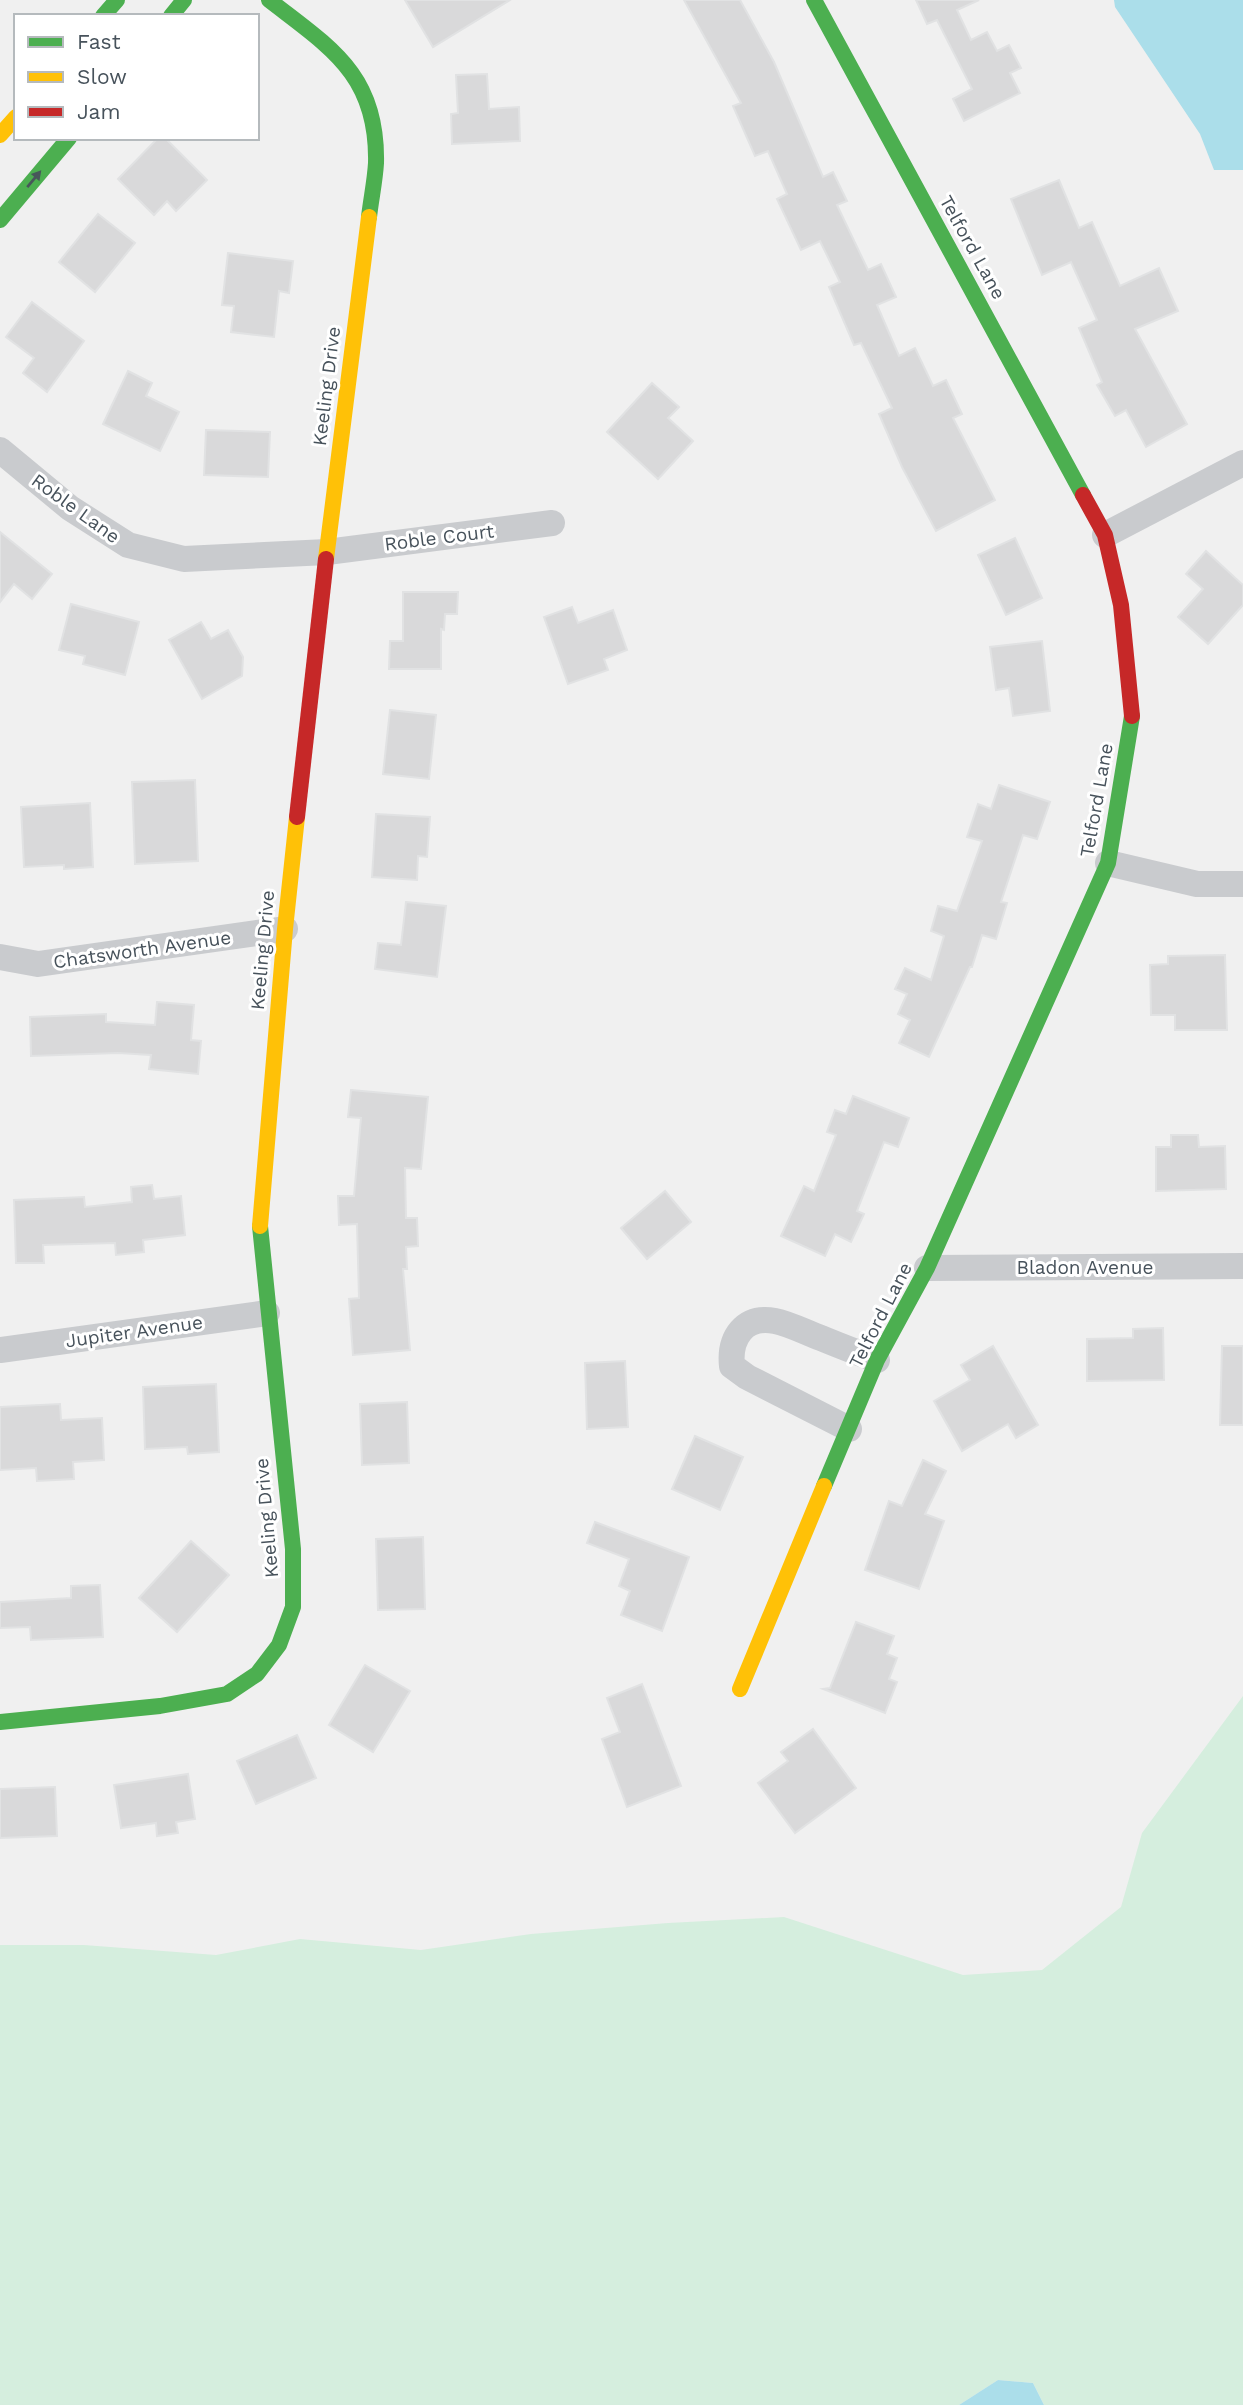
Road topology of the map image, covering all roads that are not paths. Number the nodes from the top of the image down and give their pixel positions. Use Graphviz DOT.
graph roads {
  1 [pos="117,0"];
  2 [pos="184,0"];
  3 [pos="269,0"];
  4 [pos="814,0"];
  5 [pos="105,14"];
  6 [pos="173,14"];
  7 [pos="14,119"];
  8 [pos="0,135"];
  9 [pos="66,140"];
  10 [pos="0,220"];
  11 [pos="0,450"];
  12 [pos="1243,463"];
  13 [pos="552,523"];
  14 [pos="1105,535"];
  15 [pos="327,552"];
  16 [pos="1108,863"];
  17 [pos="1243,884"];
  18 [pos="285,929"];
  19 [pos="0,957"];
  20 [pos="1243,1266"];
  21 [pos="927,1268"];
  22 [pos="267,1313"];
  23 [pos="0,1350"];
  24 [pos="877,1360"];
  25 [pos="849,1429"];
  26 [pos="740,1689"];
  27 [pos="0,1722"];
  1 -- 5 [label="street"];
  2 -- 6 [label="street"];
  3 -- 15 [label="street, Keeling Drive"];
  4 -- 14 [label="street, Telford Lane"];
  7 -- 8 [label="street"];
  10 -- 9 [label="street, one-way"];
  11 -- 15 [label="street, Roble Lane"];
  12 -- 14 [label="street"];
  13 -- 15 [label="street, Roble Court"];
  14 -- 16 [label="street, Telford Lane"];
  15 -- 18 [label="street, Keeling Drive"];
  16 -- 17 [label="street"];
  16 -- 21 [label="street, Telford Lane"];
  18 -- 19 [label="street, Chatsworth Avenue"];
  18 -- 22 [label="street, Keeling Drive"];
  20 -- 21 [label="street, Bladon Avenue"];
  21 -- 24 [label="street, Telford Lane"];
  22 -- 23 [label="street, Jupiter Avenue"];
  22 -- 27 [label="street, Keeling Drive"];
  24 -- 25 [label="street, Telford Lane"];
  24 -- 25 [label="street"];
  25 -- 26 [label="street, Telford Lane"];
}
